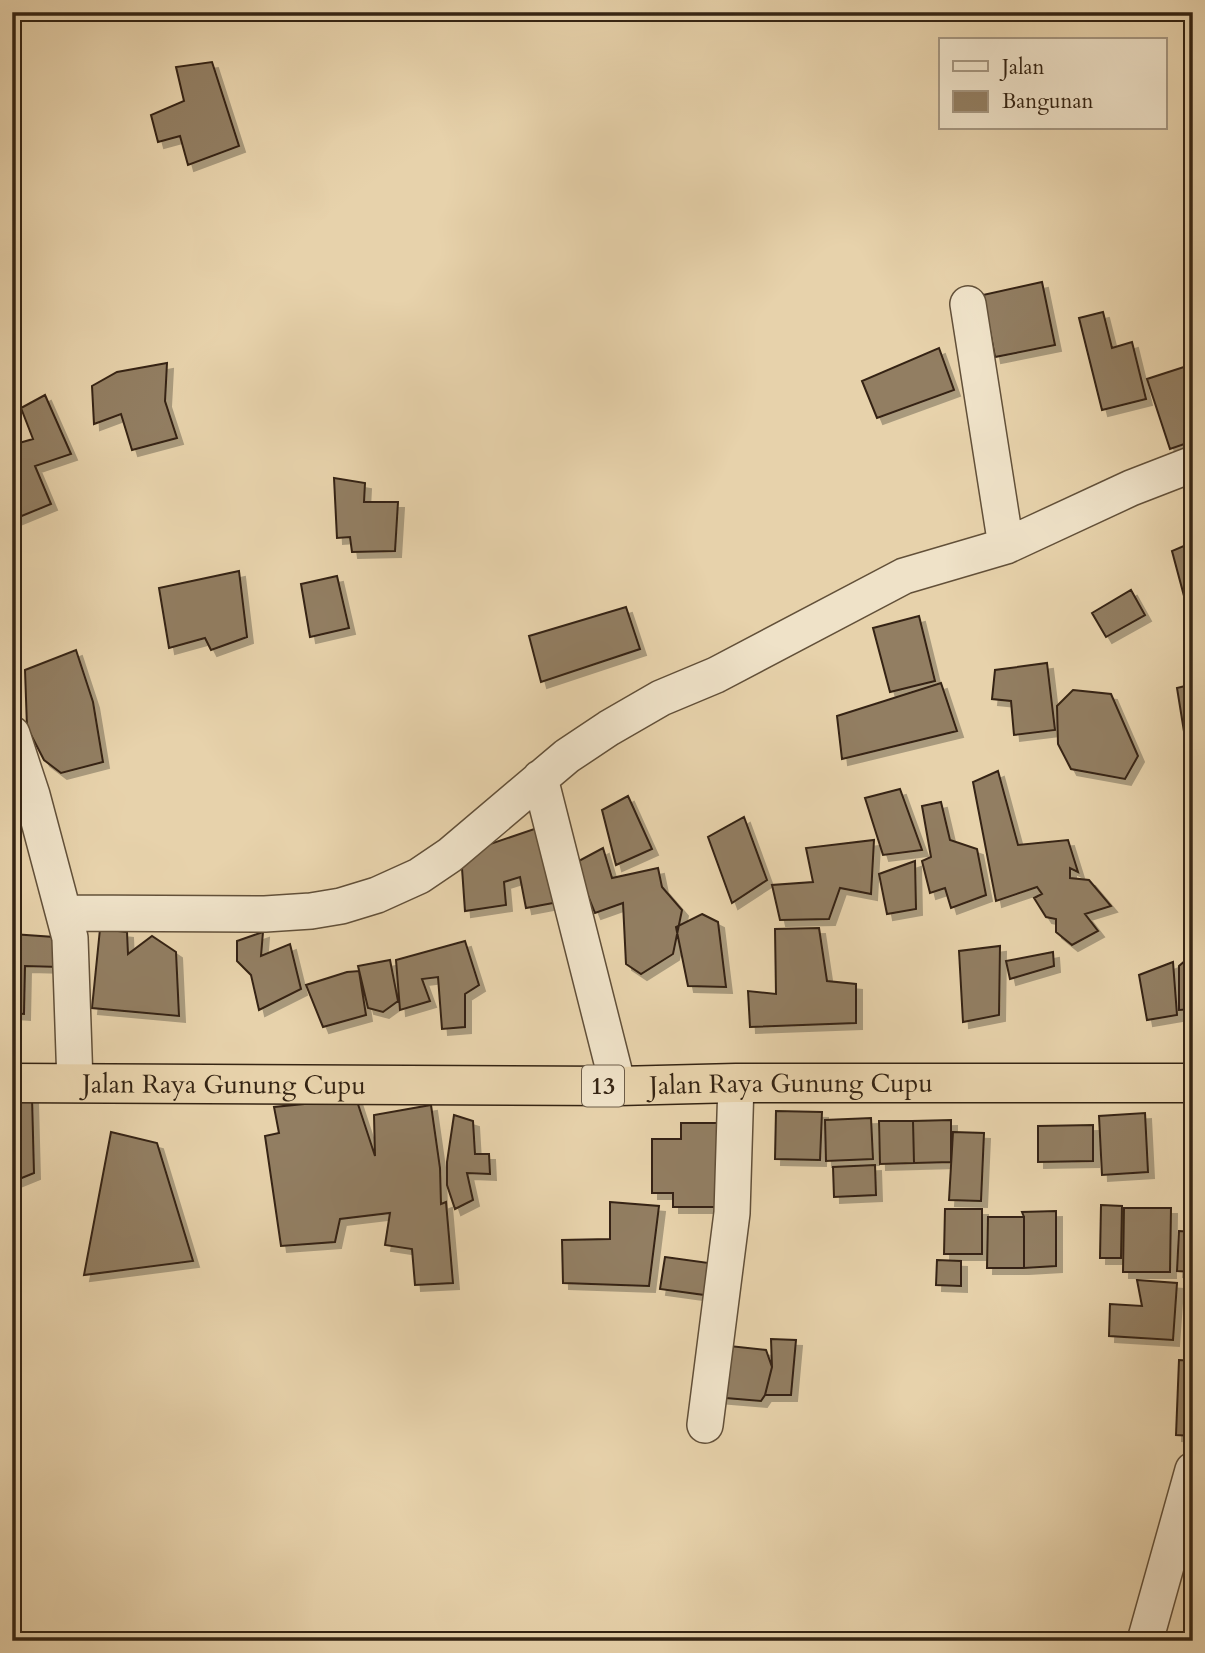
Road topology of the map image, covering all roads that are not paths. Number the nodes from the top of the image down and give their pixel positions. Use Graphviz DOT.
graph roads {
  1 [pos="968,304"];
  2 [pos="1193,464"];
  3 [pos="1006,546"];
  4 [pos="12,734"];
  5 [pos="540,778"];
  6 [pos="65,913"];
  7 [pos="12,1083"];
  8 [pos="75,1083"];
  9 [pos="736,1083"];
  10 [pos="1193,1083"];
  11 [pos="618,1086"];
  12 [pos="705,1425"];
  13 [pos="1193,1470"];
  14 [pos="1144,1641"];
  1 -- 3 [label="street"];
  2 -- 3 [label="street"];
  3 -- 5 [label="street"];
  4 -- 6 [label="street"];
  5 -- 6 [label="street"];
  5 -- 11 [label="street"];
  6 -- 8 [label="street"];
  7 -- 8 [label="highway, Jalan Raya Gunung Cupu / 13"];
  8 -- 11 [label="highway, Jalan Raya Gunung Cupu / 13"];
  9 -- 10 [label="highway, Jalan Raya Gunung Cupu / 13"];
  9 -- 11 [label="highway, Jalan Raya Gunung Cupu / 13"];
  9 -- 12 [label="street"];
  13 -- 14 [label="street"];
}
